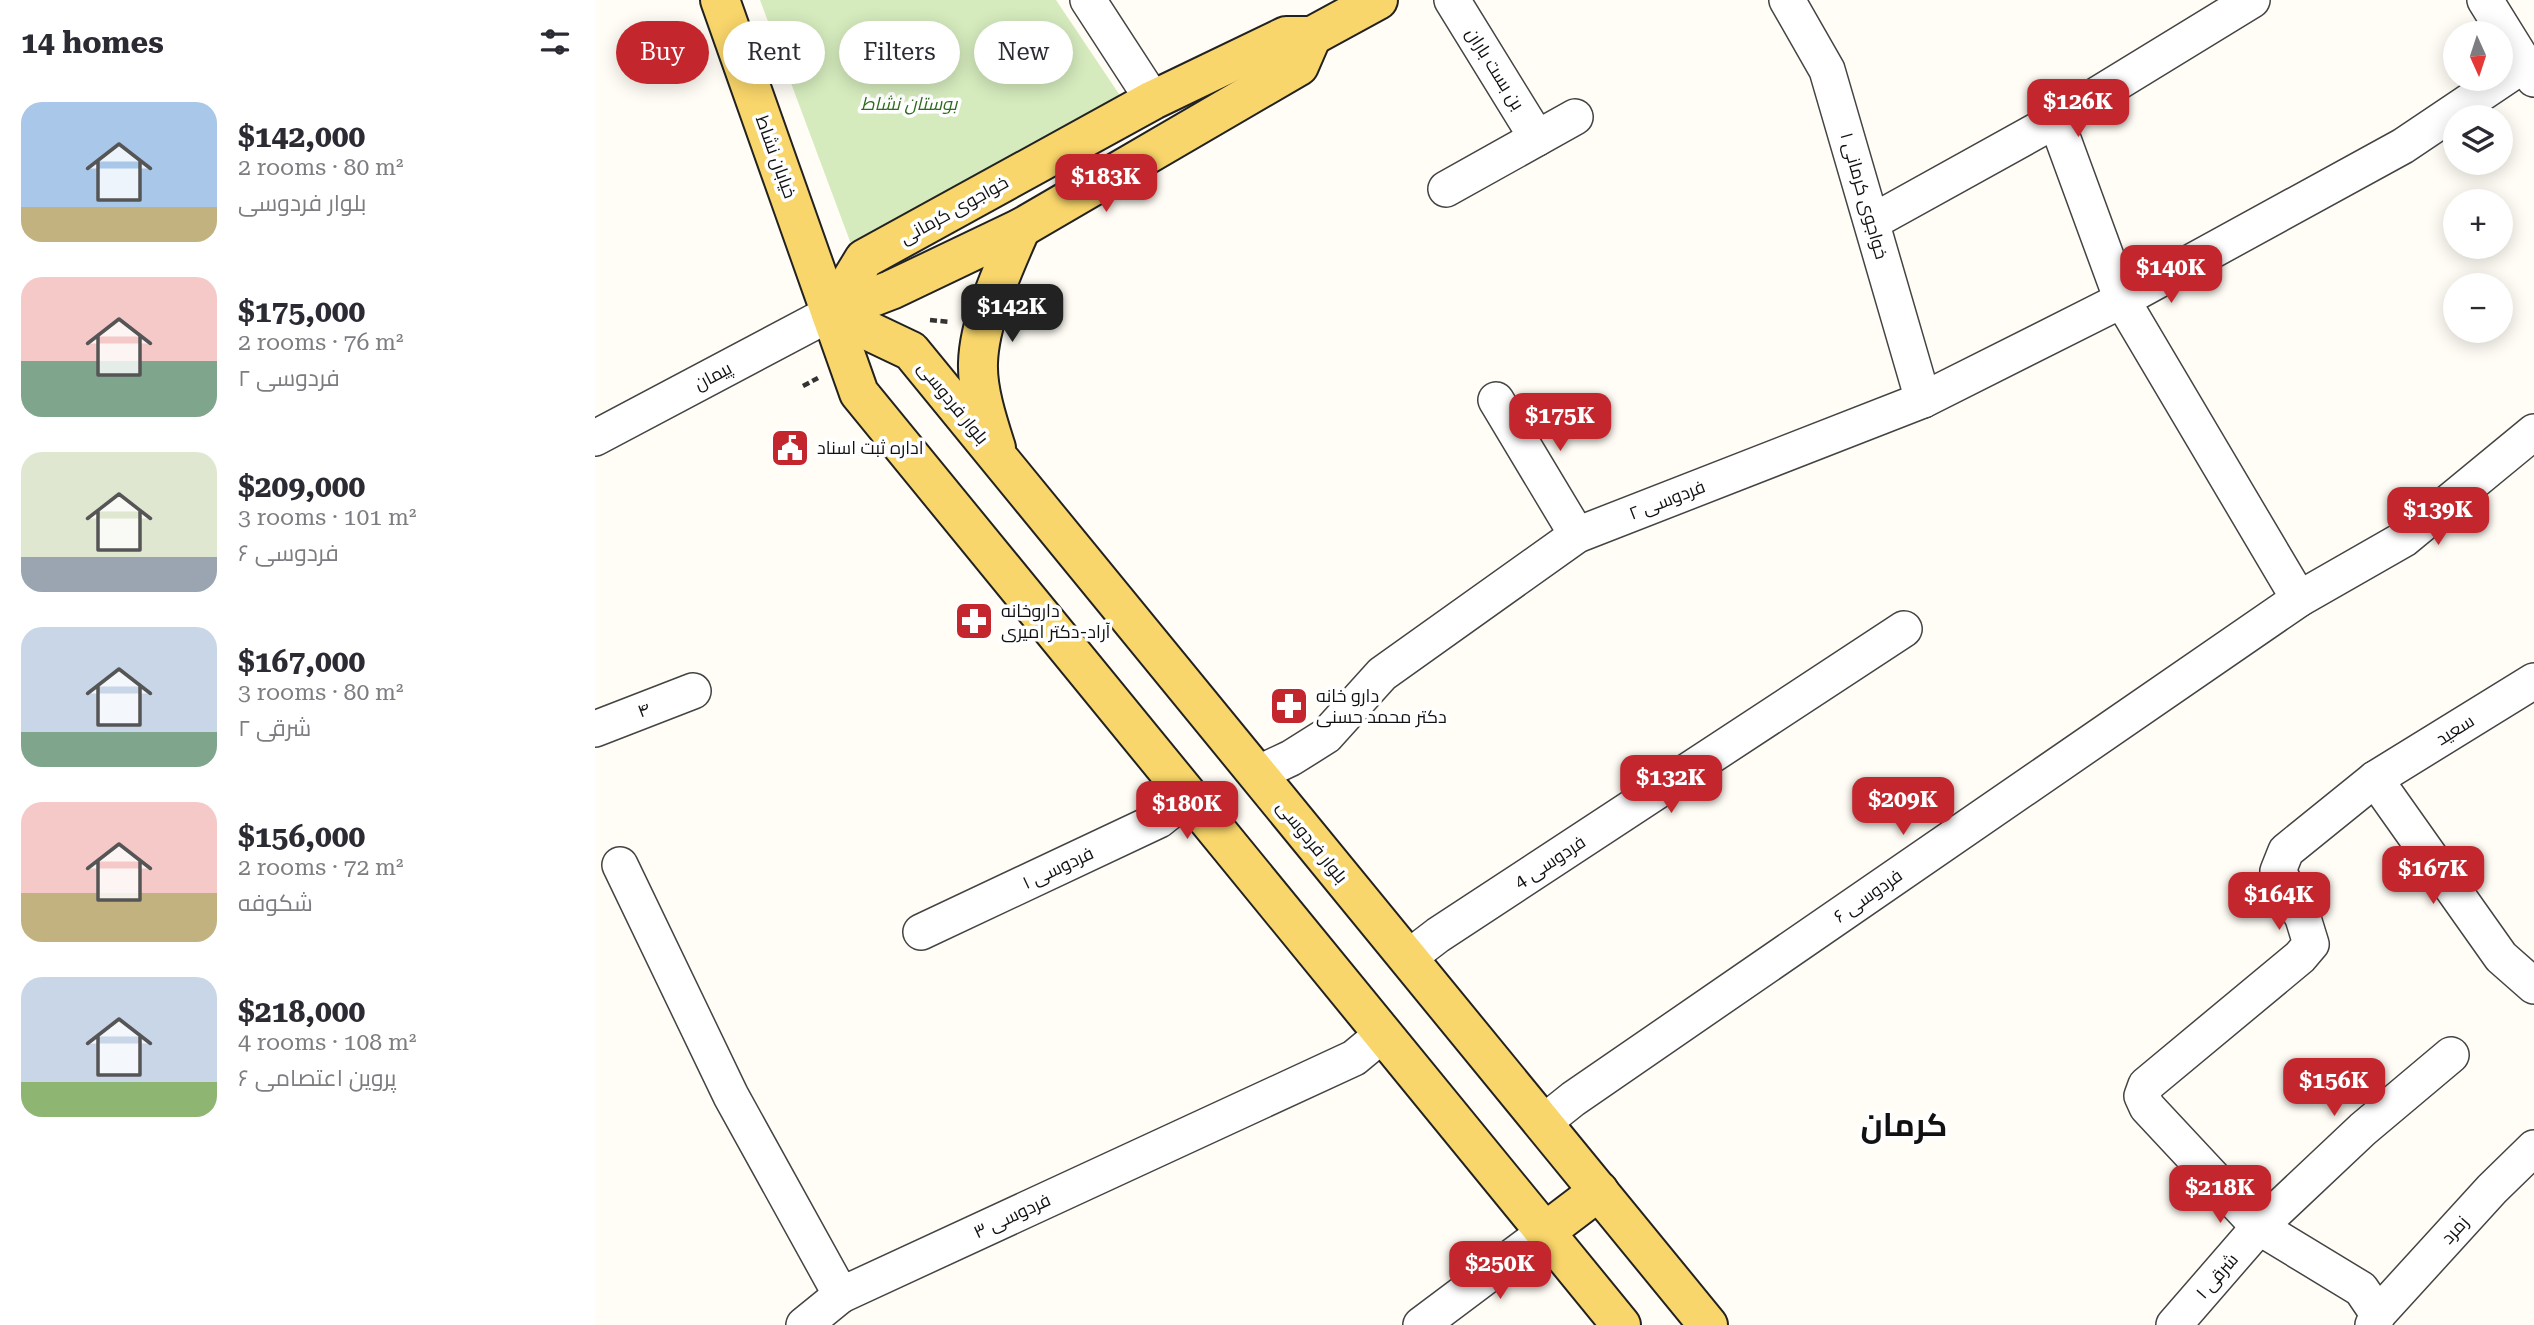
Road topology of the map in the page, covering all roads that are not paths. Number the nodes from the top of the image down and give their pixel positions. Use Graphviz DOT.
graph roads {
  1 [pos="720,0"];
  2 [pos="1088,0"];
  3 [pos="1378,0"];
  4 [pos="1453,0"];
  5 [pos="1787,0"];
  6 [pos="2252,0"];
  7 [pos="2485,0"];
  8 [pos="1312,36"];
  9 [pos="2529,71"];
  10 [pos="1153,100"];
  11 [pos="1575,117"];
  12 [pos="2056,120"];
  13 [pos="1537,138"];
  14 [pos="1446,189"];
  15 [pos="1872,222"];
  16 [pos="1021,228"];
  17 [pos="2122,300"];
  18 [pos="831,313"];
  19 [pos="1496,400"];
  20 [pos="1923,400"];
  21 [pos="2534,432"];
  22 [pos="595,438"];
  23 [pos="1001,460"];
  24 [pos="1577,535"];
  25 [pos="2299,599"];
  26 [pos="1904,629"];
  27 [pos="2534,681"];
  28 [pos="693,691"];
  29 [pos="595,729"];
  30 [pos="1257,774"];
  31 [pos="2375,779"];
  32 [pos="1189,796"];
  33 [pos="620,866"];
  34 [pos="921,932"];
  35 [pos="1408,958"];
  36 [pos="2534,986"];
  37 [pos="1383,1034"];
  38 [pos="2451,1055"];
  39 [pos="1543,1123"];
  40 [pos="2534,1148"];
  41 [pos="1598,1191"];
  42 [pos="2259,1227"];
  43 [pos="1545,1231"];
  44 [pos="841,1295"];
  45 [pos="2376,1320"];
  46 [pos="804,1325"];
  47 [pos="1420,1325"];
  48 [pos="1621,1325"];
  49 [pos="1708,1325"];
  50 [pos="2174,1325"];
  1 -- 18 [label="main road, خیابان نشاط"];
  2 -- 10 [label="street"];
  3 -- 8 [label="main road"];
  4 -- 13 [label="street, بن بست باران"];
  5 -- 15 [label="street, خواجوی کرمانی ۱"];
  6 -- 12 [label="street"];
  7 -- 9 [label="street"];
  8 -- 10 [label="main road, خواجوی کرمانی"];
  8 -- 16 [label="main road"];
  9 -- 17 [label="street, فردوسی ۲"];
  10 -- 18 [label="main road, خواجوی کرمانی"];
  11 -- 13 [label="street"];
  12 -- 15 [label="street"];
  12 -- 17 [label="street"];
  13 -- 14 [label="street"];
  15 -- 20 [label="street, خواجوی کرمانی ۱"];
  16 -- 18 [label="main road"];
  16 -- 23 [label="main road"];
  17 -- 20 [label="street, فردوسی ۲"];
  17 -- 25 [label="street"];
  18 -- 22 [label="street, پیمان"];
  18 -- 23 [label="main road, بلوار فردوسی"];
  18 -- 32 [label="main road"];
  19 -- 24 [label="street"];
  20 -- 24 [label="street, فردوسی ۲"];
  21 -- 25 [label="street, فردوسی ۶"];
  23 -- 30 [label="main road, بلوار فردوسی"];
  24 -- 30 [label="street, فردوسی ۲"];
  25 -- 39 [label="street, فردوسی ۶"];
  26 -- 35 [label="street, فردوسی 4"];
  27 -- 31 [label="street, سعید"];
  28 -- 29 [label="street, ۴"];
  30 -- 35 [label="main road, بلوار فردوسی"];
  31 -- 36 [label="street"];
  31 -- 42 [label="street, سعید"];
  32 -- 34 [label="street, فردوسی ۱"];
  32 -- 37 [label="main road"];
  33 -- 44 [label="street"];
  35 -- 39 [label="main road, بلوار فردوسی"];
  37 -- 43 [label="main road"];
  37 -- 44 [label="street, فردوسی ۳"];
  38 -- 42 [label="street, شرقی ۱"];
  39 -- 41 [label="main road, بلوار فردوسی"];
  40 -- 45 [label="street, زمرد"];
  41 -- 43 [label="main road"];
  41 -- 49 [label="main road, بلوار فردوسی"];
  42 -- 45 [label="street"];
  42 -- 50 [label="street, شرقی ۱"];
  43 -- 47 [label="street"];
  43 -- 48 [label="main road"];
  44 -- 46 [label="street, فردوسی ۳"];
}
